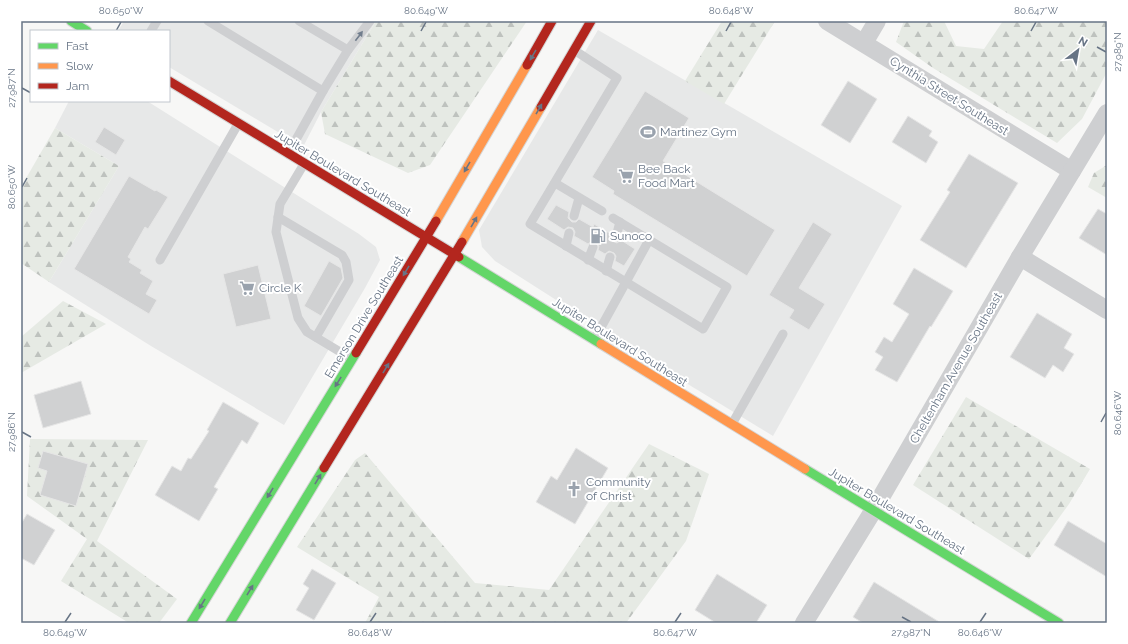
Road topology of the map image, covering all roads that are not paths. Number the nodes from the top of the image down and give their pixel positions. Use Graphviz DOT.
graph roads {
  1 [pos="70,21"];
  2 [pos="157,21"];
  3 [pos="208,21"];
  4 [pos="299,21"];
  5 [pos="370,21"];
  6 [pos="552,21"];
  7 [pos="591,21"];
  8 [pos="827,21"];
  9 [pos="877,21"];
  10 [pos="85,30"];
  11 [pos="152,30"];
  12 [pos="864,43"];
  13 [pos="348,50"];
  14 [pos="574,50"];
  15 [pos="170,82"];
  16 [pos="323,91"];
  17 [pos="1107,113"];
  18 [pos="238,124"];
  19 [pos="288,154"];
  20 [pos="304,164"];
  21 [pos="1072,171"];
  22 [pos="555,183"];
  23 [pos="579,198"];
  24 [pos="602,211"];
  25 [pos="574,216"];
  26 [pos="278,217"];
  27 [pos="570,233"];
  28 [pos="616,237"];
  29 [pos="426,238"];
  30 [pos="649,240"];
  31 [pos="566,246"];
  32 [pos="593,247"];
  33 [pos="454,255"];
  34 [pos="610,257"];
  35 [pos="1020,257"];
  36 [pos="160,260"];
  37 [pos="588,260"];
  38 [pos="606,271"];
  39 [pos="626,282"];
  40 [pos="1107,310"];
  41 [pos="783,334"];
  42 [pos="316,337"];
  43 [pos="594,340"];
  44 [pos="352,359"];
  45 [pos="732,424"];
  46 [pos="873,511"];
  47 [pos="191,623"];
  48 [pos="230,623"];
  49 [pos="804,623"];
  50 [pos="1059,623"];
  1 -- 10 [label="street"];
  2 -- 11 [label="lane"];
  3 -- 16 [label="lane"];
  4 -- 13 [label="lane"];
  13 -- 5 [label="lane, one-way"];
  6 -- 29 [label="street, Emerson Drive Southeast, one-way"];
  7 -- 14 [label="street"];
  8 -- 12 [label="street, Cynthia Street Southeast"];
  9 -- 12 [label="street"];
  12 -- 21 [label="street, Cynthia Street Southeast"];
  13 -- 16 [label="lane"];
  14 -- 22 [label="lane"];
  33 -- 14 [label="street, one-way"];
  15 -- 18 [label="street, Jupiter Boulevard Southeast"];
  16 -- 19 [label="lane"];
  17 -- 21 [label="street, Cheltenham Avenue Southeast"];
  18 -- 19 [label="street, Jupiter Boulevard Southeast"];
  18 -- 36 [label="lane"];
  19 -- 20 [label="street, Jupiter Boulevard Southeast"];
  20 -- 26 [label="lane"];
  20 -- 29 [label="street, Jupiter Boulevard Southeast"];
  21 -- 35 [label="street, Cheltenham Avenue Southeast"];
  22 -- 23 [label="lane"];
  22 -- 31 [label="lane"];
  23 -- 24 [label="lane"];
  23 -- 25 [label="lane"];
  26 -- 42 [label="lane"];
  26 -- 42 [label="lane"];
  27 -- 31 [label="lane"];
  28 -- 30 [label="lane"];
  29 -- 33 [label="street, Jupiter Boulevard Southeast"];
  29 -- 44 [label="street, Emerson Drive Southeast, one-way"];
  30 -- 39 [label="lane"];
  30 -- 39 [label="lane"];
  31 -- 37 [label="lane"];
  32 -- 37 [label="lane"];
  33 -- 43 [label="street, Jupiter Boulevard Southeast"];
  48 -- 33 [label="street, one-way"];
  34 -- 38 [label="lane"];
  35 -- 40 [label="street"];
  35 -- 46 [label="street, Cheltenham Avenue Southeast"];
  37 -- 38 [label="lane"];
  38 -- 39 [label="lane"];
  39 -- 43 [label="lane"];
  41 -- 45 [label="lane"];
  42 -- 44 [label="lane"];
  43 -- 45 [label="street, Jupiter Boulevard Southeast"];
  44 -- 47 [label="street, Emerson Drive Southeast, one-way"];
  45 -- 46 [label="street, Jupiter Boulevard Southeast"];
  46 -- 49 [label="street, Cheltenham Avenue Southeast"];
  46 -- 50 [label="street, Jupiter Boulevard Southeast"];
}
